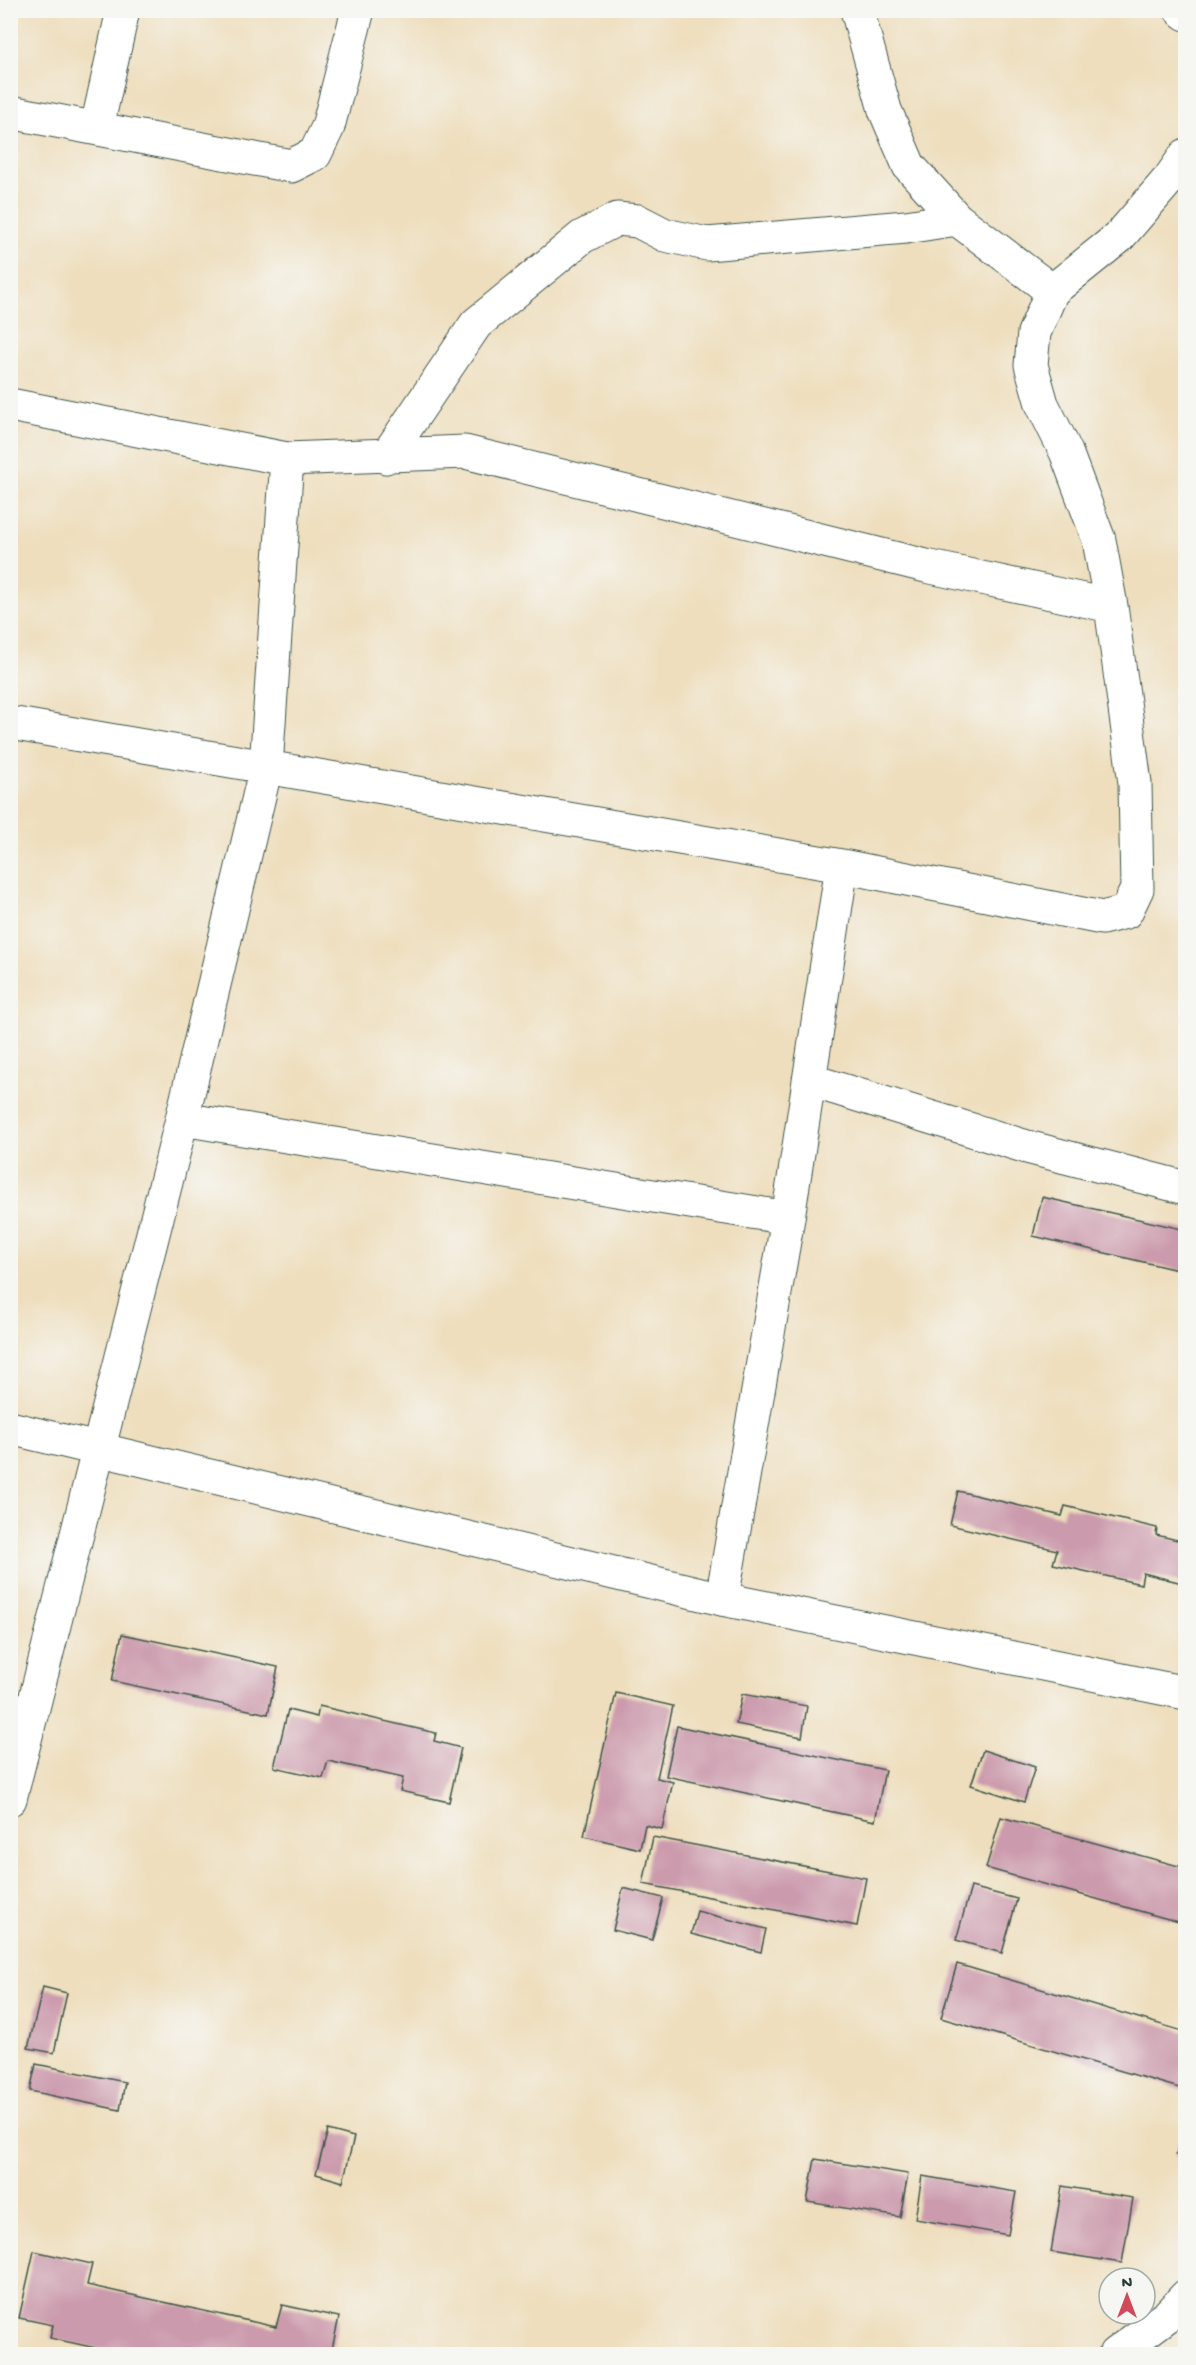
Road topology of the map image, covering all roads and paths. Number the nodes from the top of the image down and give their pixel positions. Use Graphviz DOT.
graph roads {
  1 [pos="123,10"];
  2 [pos="358,10"];
  3 [pos="857,10"];
  4 [pos="1181,10"];
  5 [pos="1185,14"];
  6 [pos="10,112"];
  7 [pos="97,128"];
  8 [pos="1185,155"];
  9 [pos="957,219"];
  10 [pos="1052,291"];
  11 [pos="10,405"];
  12 [pos="386,457"];
  13 [pos="287,459"];
  14 [pos="1111,606"];
  15 [pos="10,723"];
  16 [pos="266,767"];
  17 [pos="842,866"];
  18 [pos="809,1080"];
  19 [pos="182,1119"];
  20 [pos="1185,1188"];
  21 [pos="788,1218"];
  22 [pos="10,1428"];
  23 [pos="100,1449"];
  24 [pos="722,1599"];
  25 [pos="1185,1693"];
  26 [pos="10,1799"];
  27 [pos="1185,2296"];
  28 [pos="1115,2355"];
  1 -- 7 [label="street"];
  2 -- 7 [label="street"];
  3 -- 9 [label="street"];
  4 -- 5 [label="street"];
  6 -- 7 [label="street"];
  8 -- 10 [label="street"];
  9 -- 10 [label="street"];
  9 -- 12 [label="street"];
  10 -- 14 [label="street"];
  11 -- 13 [label="street"];
  12 -- 13 [label="street"];
  12 -- 14 [label="street"];
  13 -- 16 [label="street"];
  14 -- 17 [label="street"];
  15 -- 16 [label="street"];
  16 -- 17 [label="street"];
  16 -- 19 [label="street"];
  17 -- 18 [label="street"];
  18 -- 20 [label="street"];
  18 -- 21 [label="street"];
  19 -- 21 [label="street"];
  19 -- 23 [label="street"];
  21 -- 24 [label="street"];
  22 -- 23 [label="street"];
  23 -- 24 [label="street"];
  23 -- 26 [label="street"];
  24 -- 25 [label="street"];
  27 -- 28 [label="street"];
}
